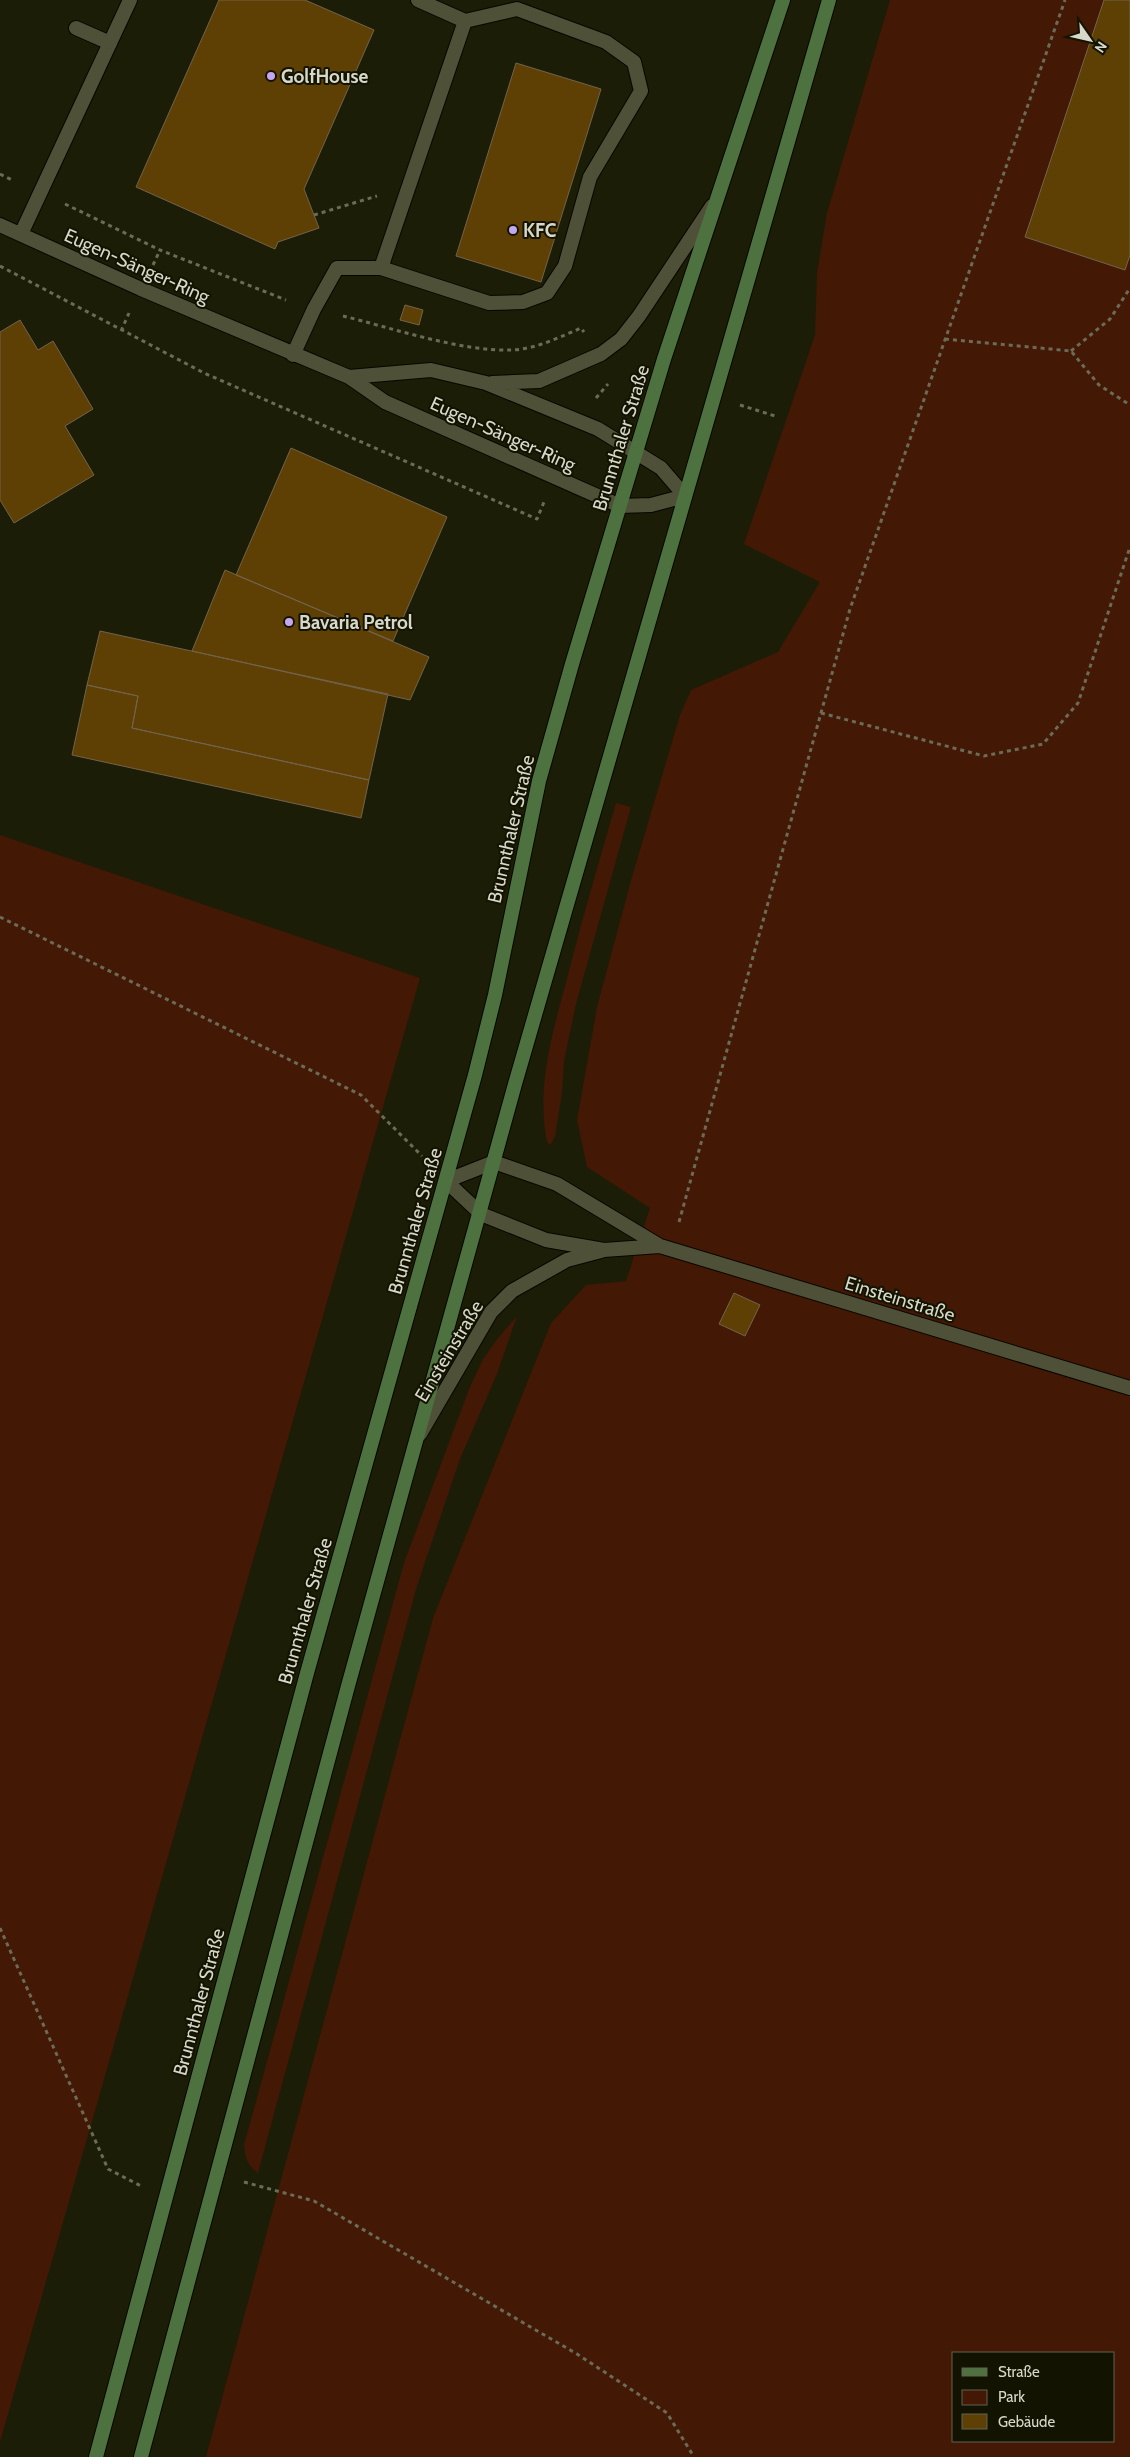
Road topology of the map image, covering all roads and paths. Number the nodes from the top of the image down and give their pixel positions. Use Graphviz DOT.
graph roads {
  1 [pos="130,0"];
  2 [pos="418,0"];
  3 [pos="783,0"];
  4 [pos="829,0"];
  5 [pos="1065,0"];
  6 [pos="465,21"];
  7 [pos="76,28"];
  8 [pos="110,43"];
  9 [pos="408,187"];
  10 [pos="719,195"];
  11 [pos="314,215"];
  12 [pos="0,225"];
  13 [pos="21,234"];
  14 [pos="0,266"];
  15 [pos="381,268"];
  16 [pos="1130,288"];
  17 [pos="945,339"];
  18 [pos="1071,351"];
  19 [pos="293,355"];
  20 [pos="349,377"];
  21 [pos="486,383"];
  22 [pos="1130,404"];
  23 [pos="636,451"];
  24 [pos="685,496"];
  25 [pos="620,506"];
  26 [pos="537,519"];
  27 [pos="1130,547"];
  28 [pos="821,713"];
  29 [pos="0,917"];
  30 [pos="494,1162"];
  31 [pos="446,1181"];
  32 [pos="481,1214"];
  33 [pos="666,1248"];
  34 [pos="604,1250"];
  35 [pos="1130,1388"];
  36 [pos="415,1443"];
  37 [pos="0,1928"];
  38 [pos="268,2188"];
  39 [pos="165,2199"];
  40 [pos="96,2457"];
  41 [pos="141,2457"];
  42 [pos="694,2457"];
  1 -- 8 [label="street"];
  2 -- 6 [label="street"];
  3 -- 10 [label="main road, Brunnthaler Straße"];
  4 -- 24 [label="main road"];
  5 -- 17 [label="path"];
  6 -- 9 [label="street"];
  6 -- 15 [label="street"];
  7 -- 8 [label="street"];
  8 -- 13 [label="street"];
  9 -- 11 [label="path"];
  9 -- 15 [label="street"];
  10 -- 21 [label="street, Eugen-Sänger-Ring"];
  10 -- 23 [label="main road, Brunnthaler Straße"];
  12 -- 13 [label="street, Eugen-Sänger-Ring"];
  13 -- 19 [label="street, Eugen-Sänger-Ring"];
  14 -- 26 [label="path"];
  15 -- 19 [label="street"];
  16 -- 18 [label="path"];
  17 -- 18 [label="path"];
  17 -- 28 [label="path"];
  18 -- 22 [label="path"];
  19 -- 20 [label="street, Eugen-Sänger-Ring"];
  20 -- 21 [label="street, Eugen-Sänger-Ring"];
  20 -- 25 [label="street, Eugen-Sänger-Ring"];
  21 -- 23 [label="street, Eugen-Sänger-Ring"];
  23 -- 24 [label="street, Eugen-Sänger-Ring"];
  23 -- 25 [label="main road, Brunnthaler Straße"];
  24 -- 25 [label="street, Eugen-Sänger-Ring"];
  24 -- 30 [label="main road"];
  25 -- 31 [label="main road, Brunnthaler Straße"];
  27 -- 28 [label="path"];
  28 -- 33 [label="path"];
  29 -- 31 [label="path"];
  30 -- 31 [label="street"];
  30 -- 32 [label="main road"];
  30 -- 33 [label="street, Einsteinstraße"];
  31 -- 32 [label="street, Einsteinstraße"];
  31 -- 39 [label="main road, Brunnthaler Straße"];
  32 -- 34 [label="street, Einsteinstraße"];
  32 -- 36 [label="main road"];
  33 -- 34 [label="street, Einsteinstraße"];
  33 -- 35 [label="street, Einsteinstraße"];
  34 -- 36 [label="street, Einsteinstraße"];
  36 -- 41 [label="main road"];
  37 -- 39 [label="path"];
  38 -- 42 [label="path"];
  39 -- 40 [label="main road, Brunnthaler Straße"];
}
